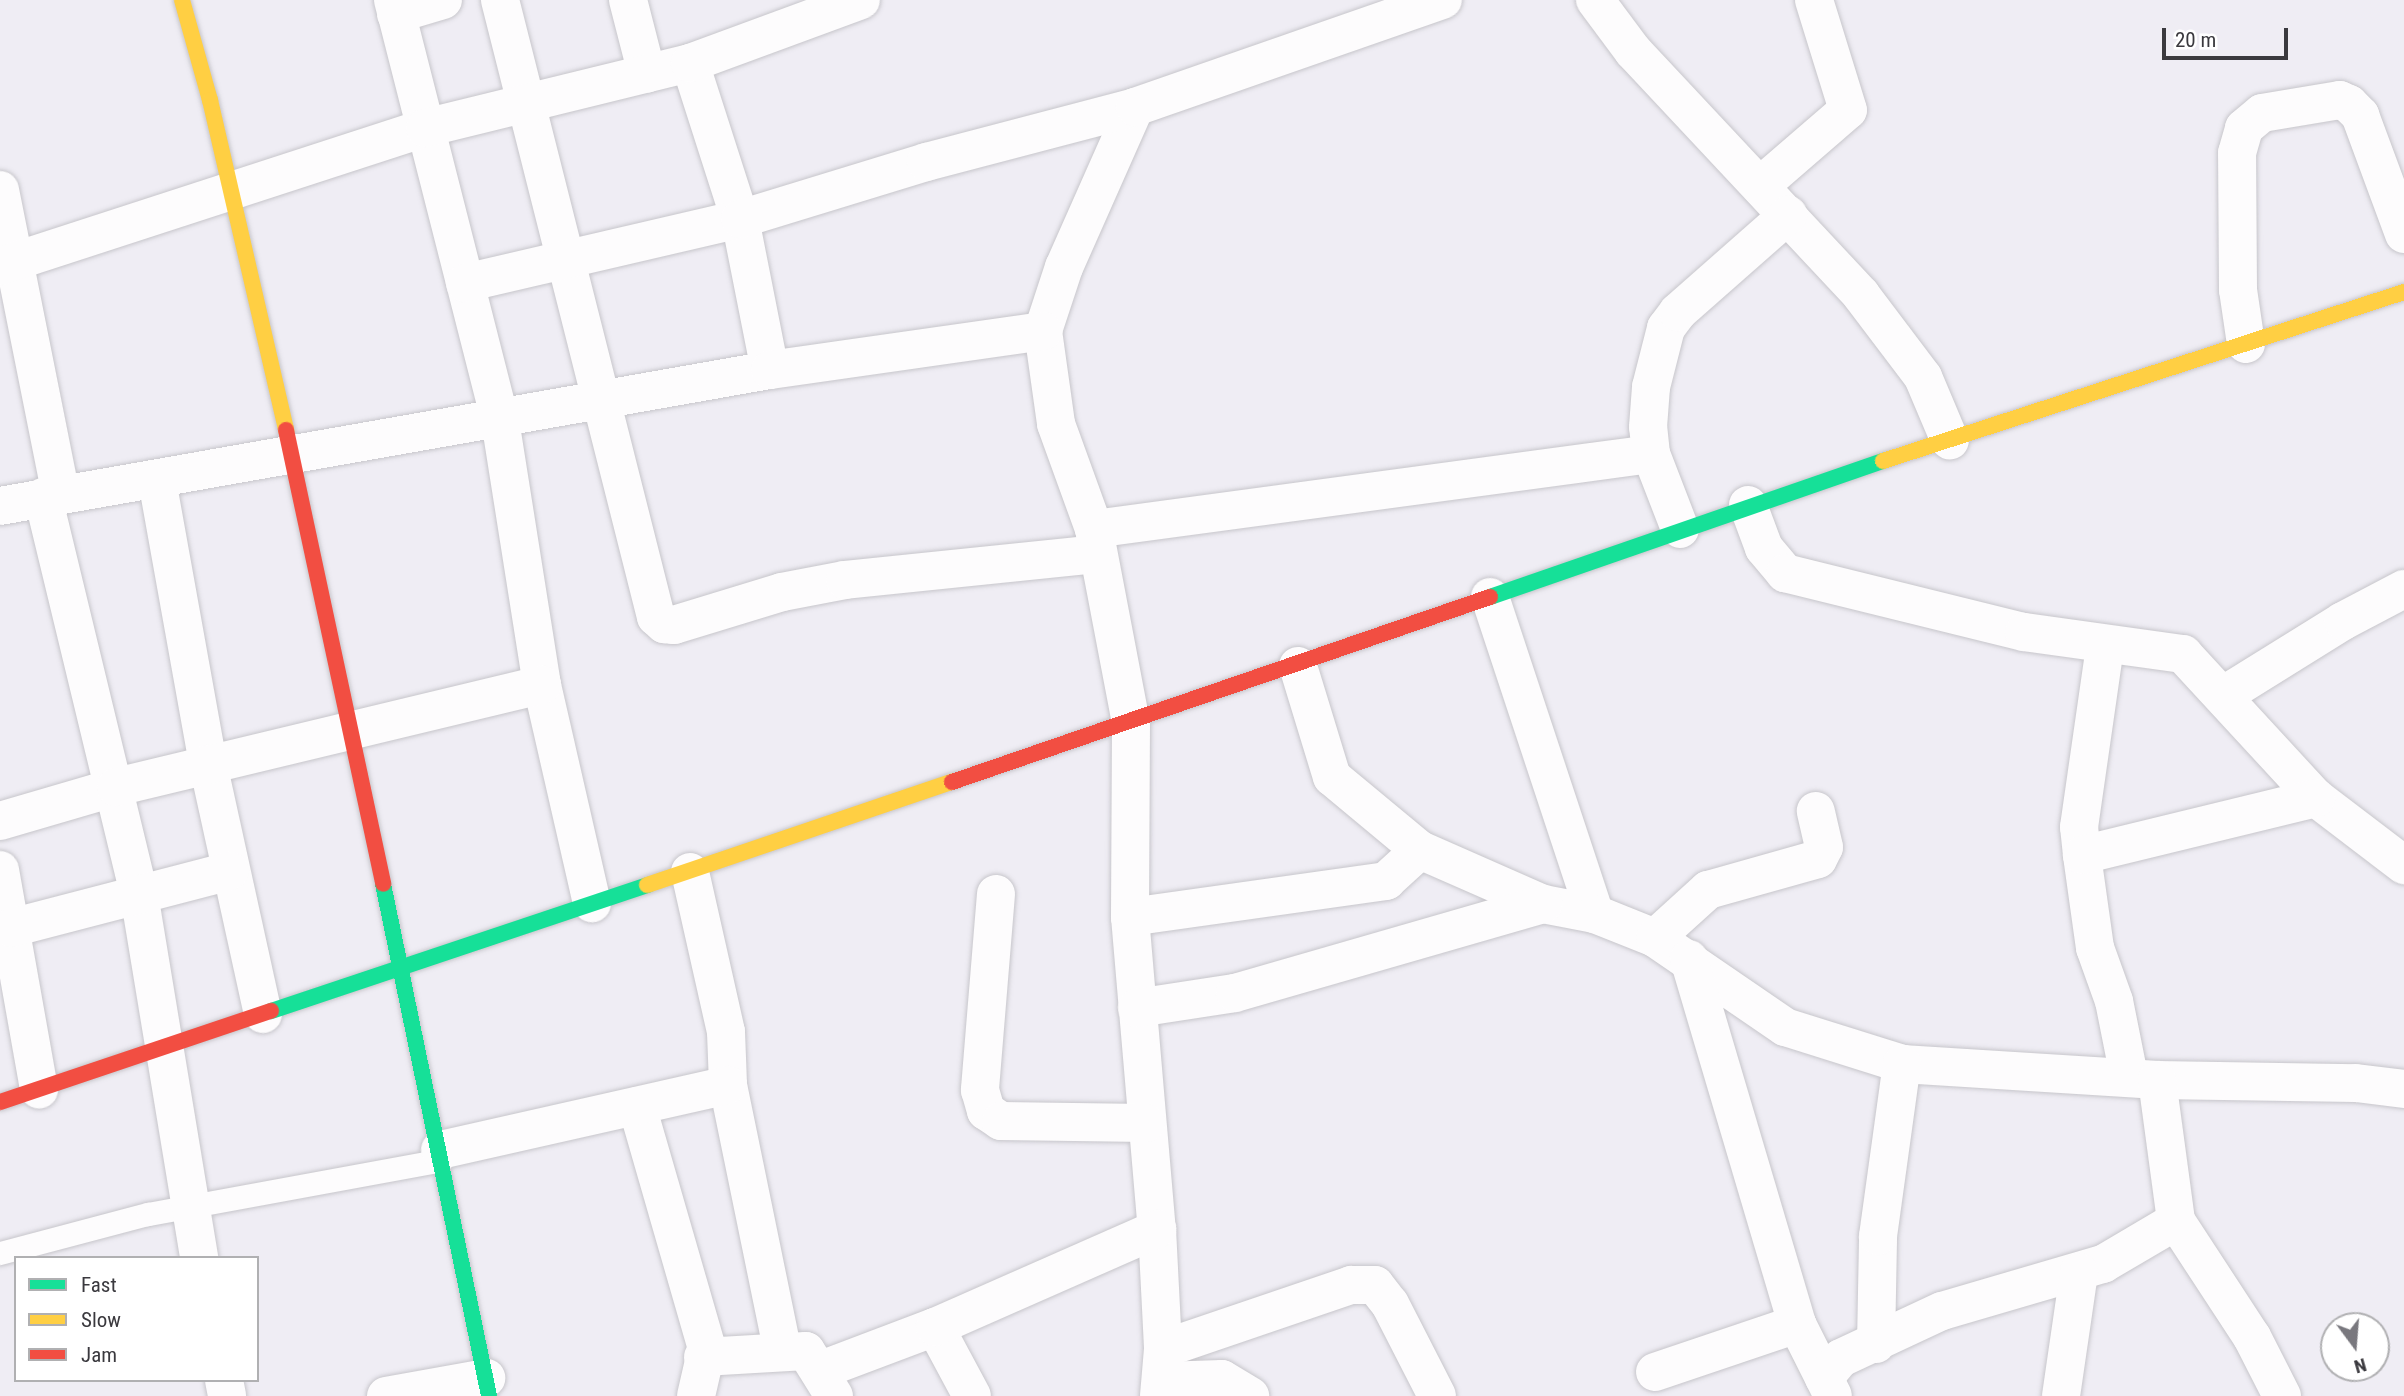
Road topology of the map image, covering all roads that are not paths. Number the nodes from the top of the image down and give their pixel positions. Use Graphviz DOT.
graph roads {
  1 [pos="182,0"];
  2 [pos="443,0"];
  3 [pos="500,0"];
  4 [pos="628,0"];
  5 [pos="861,0"];
  6 [pos="1443,0"];
  7 [pos="1595,0"];
  8 [pos="1814,0"];
  9 [pos="394,7"];
  10 [pos="690,63"];
  11 [pos="647,74"];
  12 [pos="529,103"];
  13 [pos="1135,107"];
  14 [pos="425,128"];
  15 [pos="1759,186"];
  16 [pos="0,190"];
  17 [pos="230,190"];
  18 [pos="1788,215"];
  19 [pos="740,219"];
  20 [pos="2404,234"];
  21 [pos="565,261"];
  22 [pos="8,264"];
  23 [pos="465,283"];
  24 [pos="2404,292"];
  25 [pos="1042,331"];
  26 [pos="2246,344"];
  27 [pos="771,370"];
  28 [pos="603,400"];
  29 [pos="500,420"];
  30 [pos="1950,441"];
  31 [pos="1651,454"];
  32 [pos="292,457"];
  33 [pos="156,481"];
  34 [pos="52,496"];
  35 [pos="1748,505"];
  36 [pos="0,506"];
  37 [pos="1679,529"];
  38 [pos="1095,541"];
  39 [pos="2404,589"];
  40 [pos="1490,597"];
  41 [pos="2105,646"];
  42 [pos="1298,666"];
  43 [pos="542,685"];
  44 [pos="2224,695"];
  45 [pos="1131,723"];
  46 [pos="352,729"];
  47 [pos="208,764"];
  48 [pos="116,787"];
  49 [pos="2316,799"];
  50 [pos="1816,811"];
  51 [pos="0,821"];
  52 [pos="1420,850"];
  53 [pos="2082,855"];
  54 [pos="2404,865"];
  55 [pos="0,870"];
  56 [pos="230,871"];
  57 [pos="690,872"];
  58 [pos="139,894"];
  59 [pos="996,894"];
  60 [pos="592,903"];
  61 [pos="1543,904"];
  62 [pos="1595,914"];
  63 [pos="1130,916"];
  64 [pos="11,928"];
  65 [pos="1655,938"];
  66 [pos="1689,959"];
  67 [pos="401,965"];
  68 [pos="1137,1009"];
  69 [pos="264,1014"];
  70 [pos="164,1049"];
  71 [pos="1902,1064"];
  72 [pos="2143,1078"];
  73 [pos="729,1085"];
  74 [pos="2404,1089"];
  75 [pos="39,1090"];
  76 [pos="0,1102"];
  77 [pos="637,1106"];
  78 [pos="1146,1123"];
  79 [pos="440,1155"];
  80 [pos="190,1208"];
  81 [pos="2176,1221"];
  82 [pos="1157,1229"];
  83 [pos="0,1253"];
  84 [pos="199,1256"];
  85 [pos="2079,1272"];
  86 [pos="1797,1324"];
  87 [pos="935,1327"];
  88 [pos="1876,1345"];
  89 [pos="782,1349"];
  90 [pos="703,1357"];
  91 [pos="1655,1372"];
  92 [pos="1161,1376"];
  93 [pos="828,1383"];
  94 [pos="488,1387"];
  95 [pos="1829,1387"];
  96 [pos="386,1396"];
  97 [pos="696,1396"];
  98 [pos="972,1396"];
  99 [pos="1250,1396"];
  100 [pos="1437,1396"];
  101 [pos="2061,1396"];
  102 [pos="2282,1396"];
  1 -- 17 [label="main road"];
  2 -- 9 [label="street"];
  3 -- 12 [label="street"];
  4 -- 11 [label="street"];
  5 -- 10 [label="street"];
  6 -- 13 [label="street"];
  7 -- 15 [label="street"];
  8 -- 15 [label="street"];
  9 -- 14 [label="street"];
  10 -- 11 [label="street"];
  10 -- 19 [label="street"];
  11 -- 12 [label="street"];
  12 -- 14 [label="street"];
  12 -- 21 [label="street"];
  13 -- 19 [label="street"];
  13 -- 25 [label="street"];
  14 -- 17 [label="street"];
  14 -- 23 [label="street"];
  15 -- 18 [label="street"];
  16 -- 22 [label="street"];
  17 -- 22 [label="street"];
  17 -- 32 [label="main road"];
  18 -- 30 [label="street"];
  18 -- 31 [label="street"];
  19 -- 21 [label="street"];
  19 -- 27 [label="street"];
  20 -- 26 [label="street"];
  21 -- 23 [label="street"];
  21 -- 28 [label="street"];
  22 -- 34 [label="street"];
  23 -- 29 [label="street"];
  24 -- 26 [label="main road"];
  25 -- 27 [label="street"];
  25 -- 38 [label="street"];
  26 -- 30 [label="main road"];
  27 -- 28 [label="street"];
  28 -- 29 [label="street"];
  28 -- 38 [label="street"];
  29 -- 32 [label="street"];
  29 -- 43 [label="street"];
  30 -- 35 [label="main road"];
  31 -- 37 [label="street"];
  31 -- 38 [label="street"];
  32 -- 33 [label="street"];
  32 -- 46 [label="main road"];
  33 -- 34 [label="street"];
  33 -- 47 [label="street"];
  34 -- 36 [label="street"];
  34 -- 48 [label="street"];
  35 -- 37 [label="main road"];
  35 -- 41 [label="street"];
  37 -- 40 [label="main road"];
  38 -- 45 [label="street"];
  39 -- 44 [label="street"];
  40 -- 42 [label="main road"];
  40 -- 62 [label="street"];
  41 -- 44 [label="street"];
  41 -- 53 [label="street"];
  42 -- 45 [label="main road"];
  42 -- 52 [label="street"];
  43 -- 46 [label="street"];
  43 -- 60 [label="street"];
  44 -- 49 [label="street"];
  45 -- 57 [label="main road"];
  45 -- 63 [label="street"];
  46 -- 47 [label="street"];
  46 -- 67 [label="main road"];
  47 -- 48 [label="street"];
  47 -- 56 [label="street"];
  48 -- 51 [label="street"];
  48 -- 58 [label="street"];
  49 -- 53 [label="street"];
  49 -- 54 [label="street"];
  50 -- 65 [label="street"];
  52 -- 61 [label="street"];
  52 -- 63 [label="street"];
  53 -- 72 [label="street"];
  55 -- 64 [label="street"];
  56 -- 58 [label="street"];
  56 -- 69 [label="street"];
  57 -- 60 [label="main road"];
  57 -- 73 [label="street"];
  58 -- 64 [label="street"];
  58 -- 70 [label="street"];
  59 -- 78 [label="street"];
  60 -- 67 [label="main road"];
  61 -- 62 [label="street"];
  61 -- 68 [label="street"];
  62 -- 65 [label="street"];
  63 -- 68 [label="street"];
  64 -- 75 [label="street"];
  65 -- 66 [label="street"];
  66 -- 71 [label="street"];
  66 -- 86 [label="street"];
  67 -- 69 [label="main road"];
  67 -- 79 [label="main road"];
  68 -- 78 [label="street"];
  69 -- 70 [label="main road"];
  70 -- 75 [label="main road"];
  70 -- 80 [label="street"];
  71 -- 72 [label="street"];
  71 -- 88 [label="street"];
  72 -- 74 [label="street"];
  72 -- 81 [label="street"];
  73 -- 77 [label="street"];
  73 -- 89 [label="street"];
  75 -- 76 [label="main road"];
  77 -- 79 [label="street"];
  77 -- 90 [label="street"];
  78 -- 82 [label="street"];
  79 -- 80 [label="lane"];
  79 -- 94 [label="main road"];
  80 -- 83 [label="lane"];
  80 -- 84 [label="street"];
  81 -- 85 [label="street"];
  81 -- 102 [label="street"];
  82 -- 87 [label="street"];
  82 -- 92 [label="street"];
  85 -- 88 [label="street"];
  85 -- 101 [label="street"];
  86 -- 91 [label="street"];
  86 -- 95 [label="street"];
  87 -- 93 [label="street"];
  87 -- 98 [label="street"];
  88 -- 95 [label="street"];
  89 -- 90 [label="street"];
  89 -- 93 [label="street"];
  90 -- 97 [label="street"];
  92 -- 99 [label="street"];
  92 -- 100 [label="street"];
  94 -- 96 [label="street"];
}
